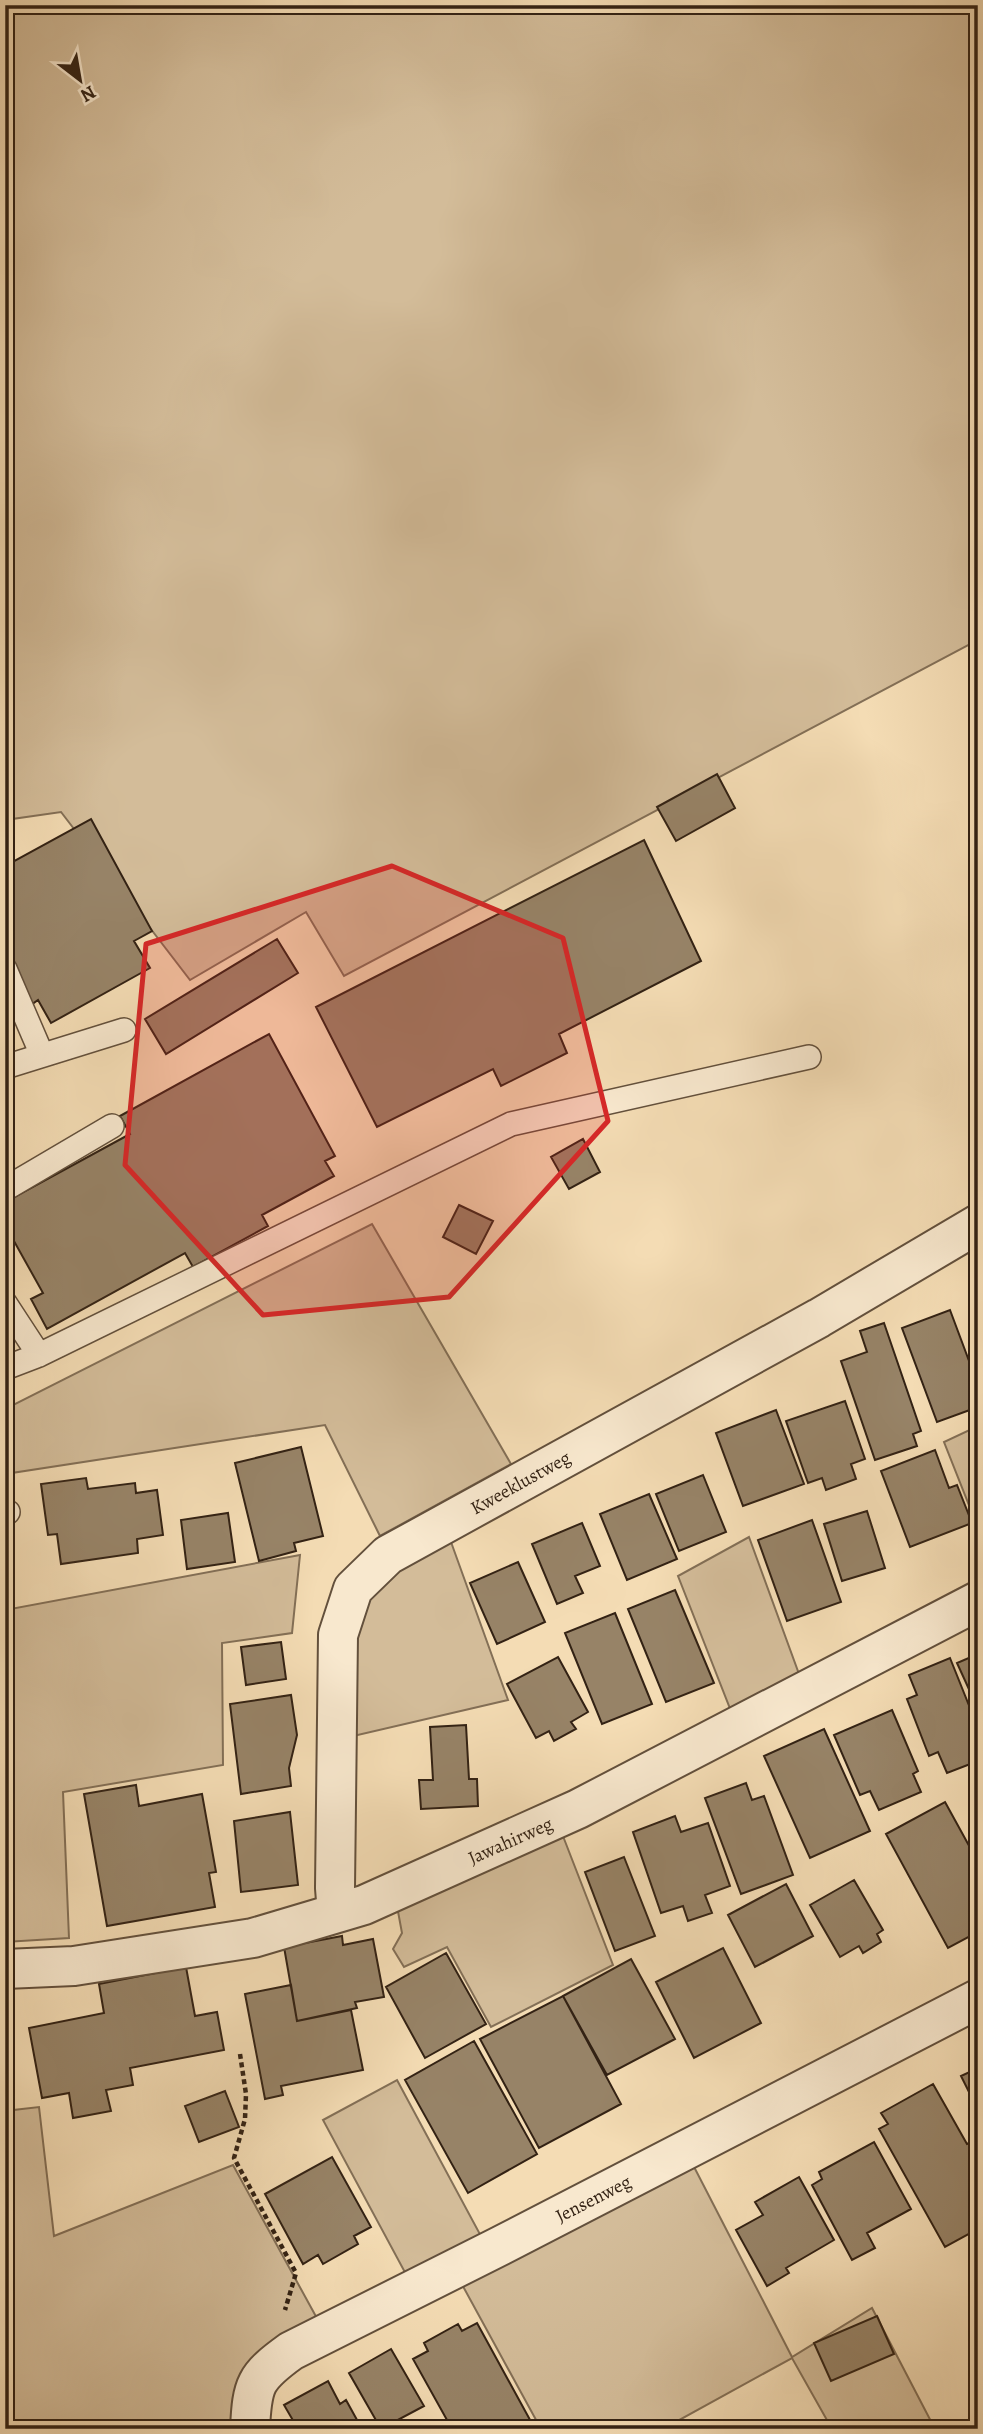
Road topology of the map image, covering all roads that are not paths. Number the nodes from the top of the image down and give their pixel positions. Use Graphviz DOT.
graph roads {
  1 [pos="5,969"];
  2 [pos="124,1030"];
  3 [pos="42,1055"];
  4 [pos="809,1057"];
  5 [pos="5,1067"];
  6 [pos="112,1125"];
  7 [pos="5,1189"];
  8 [pos="978,1224"];
  9 [pos="5,1303"];
  10 [pos="39,1354"];
  11 [pos="5,1368"];
  12 [pos="978,1601"];
  13 [pos="337,1913"];
  14 [pos="5,1969"];
  15 [pos="978,1999"];
  16 [pos="250,2429"];
  1 -- 3 [label="lane"];
  2 -- 3 [label="lane"];
  3 -- 5 [label="lane"];
  4 -- 10 [label="lane"];
  6 -- 7 [label="lane"];
  8 -- 13 [label="street, Kweeklustweg"];
  9 -- 10 [label="lane"];
  10 -- 11 [label="lane"];
  12 -- 13 [label="street, Jawahirweg"];
  13 -- 14 [label="street, Jawahirweg"];
  15 -- 16 [label="street, Jensenweg"];
}
